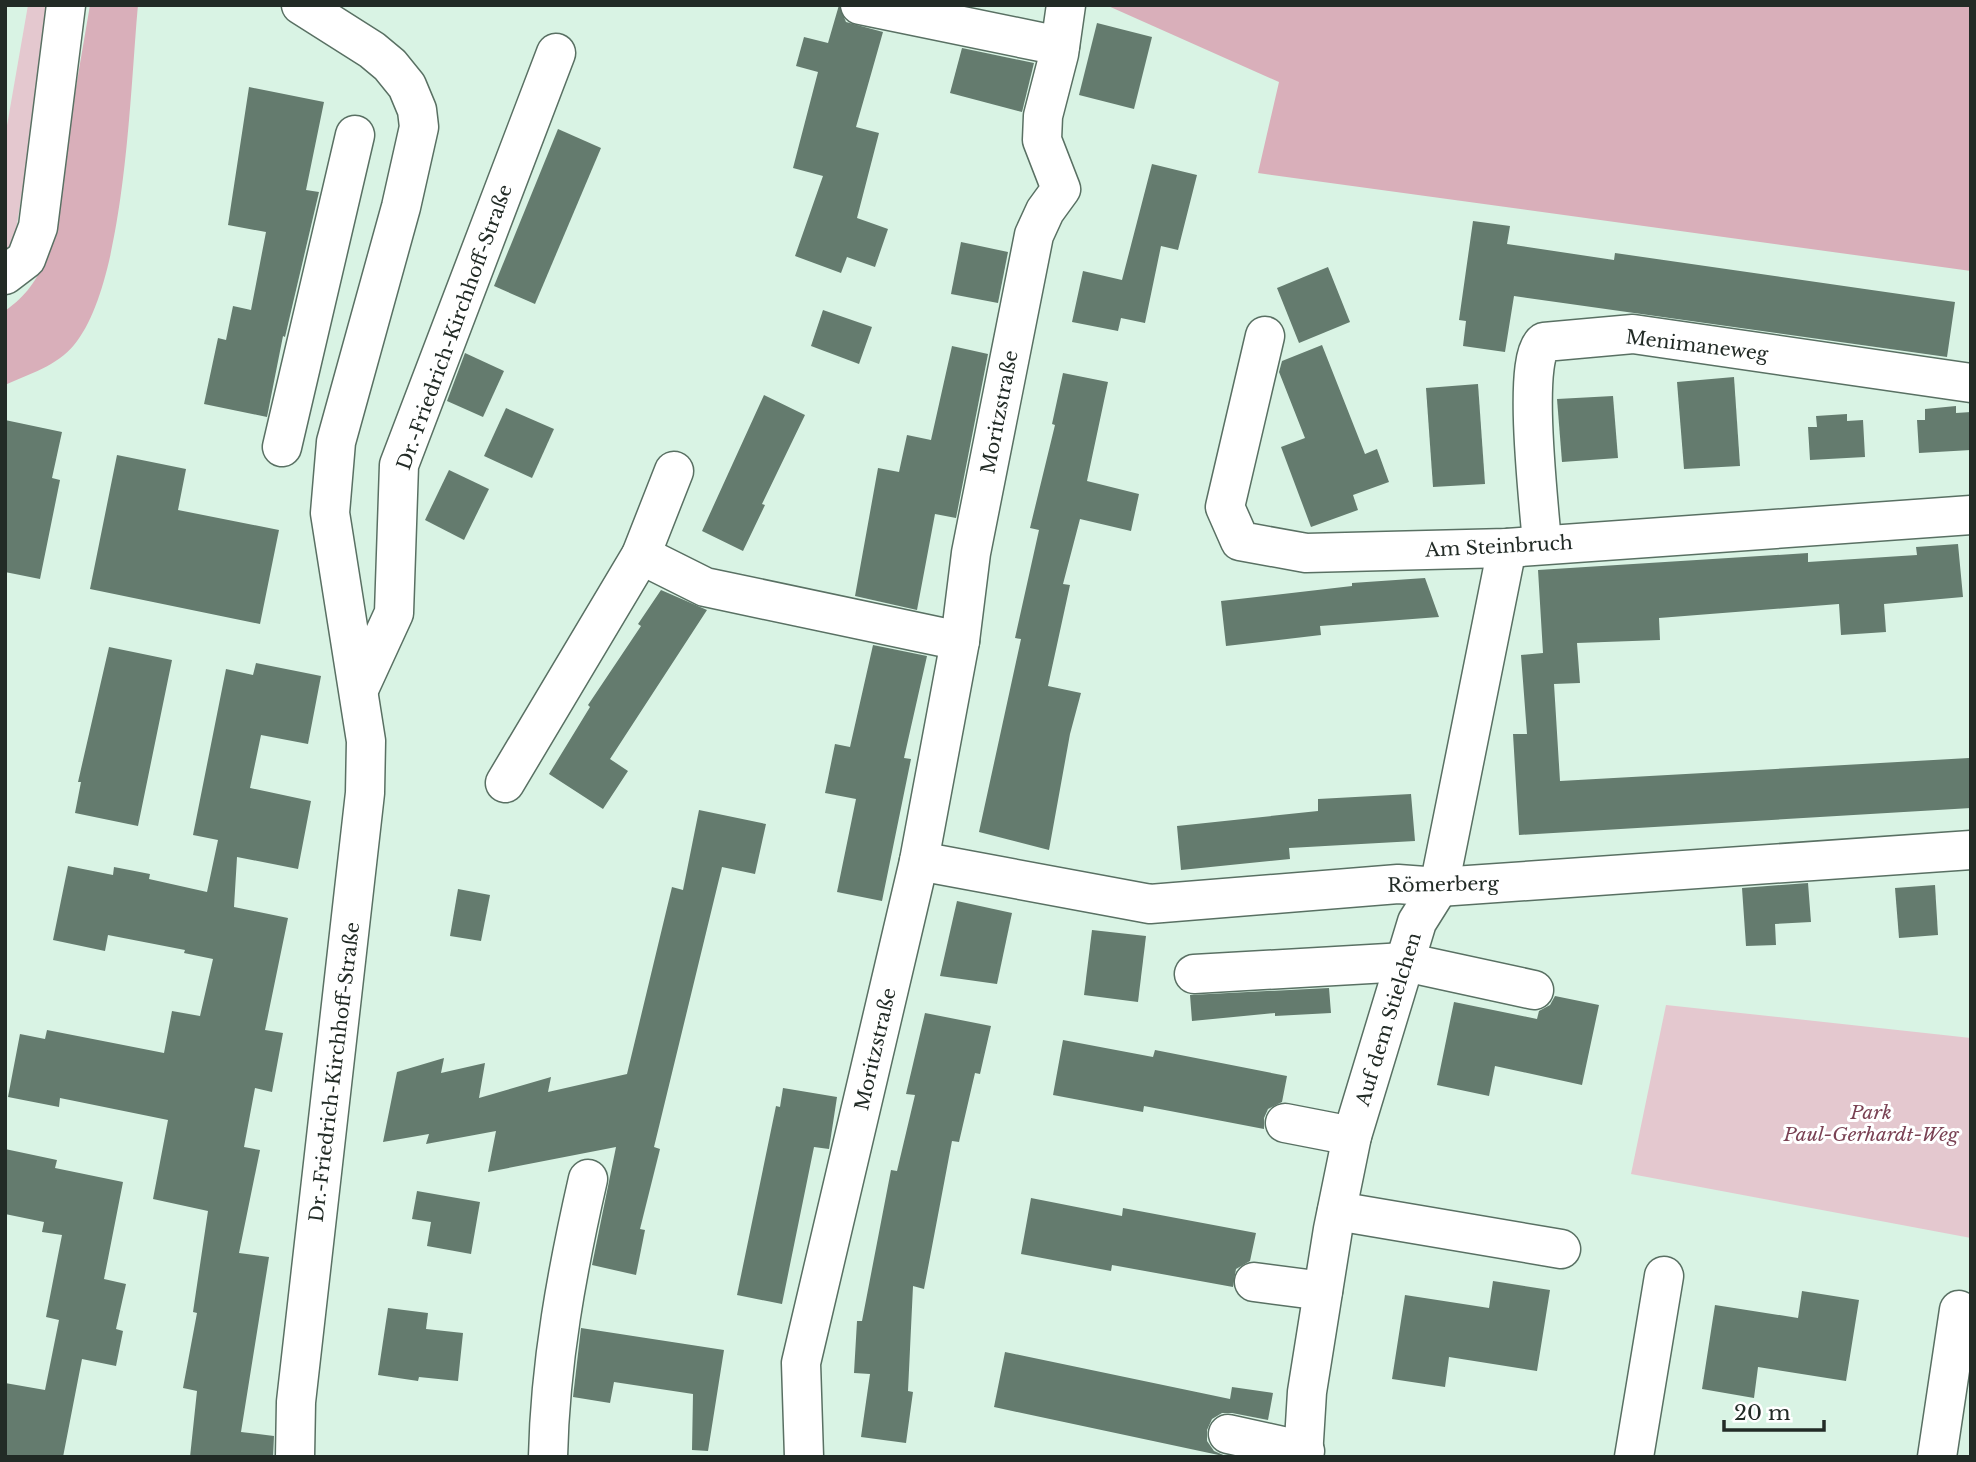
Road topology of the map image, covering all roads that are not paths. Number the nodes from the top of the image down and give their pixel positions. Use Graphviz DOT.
graph roads {
  1 [pos="66,5"];
  2 [pos="300,5"];
  3 [pos="860,5"];
  4 [pos="1066,5"];
  5 [pos="1060,46"];
  6 [pos="556,53"];
  7 [pos="355,135"];
  8 [pos="5,275"];
  9 [pos="1265,336"];
  10 [pos="304,354"];
  11 [pos="355,370"];
  12 [pos="1971,383"];
  13 [pos="282,447"];
  14 [pos="674,471"];
  15 [pos="1971,515"];
  16 [pos="1524,546"];
  17 [pos="641,555"];
  18 [pos="960,641"];
  19 [pos="360,687"];
  20 [pos="505,783"];
  21 [pos="1971,850"];
  22 [pos="919,861"];
  23 [pos="1439,887"];
  24 [pos="1405,962"];
  25 [pos="1194,974"];
  26 [pos="1534,990"];
  27 [pos="1286,1123"];
  28 [pos="1352,1136"];
  29 [pos="588,1179"];
  30 [pos="1337,1211"];
  31 [pos="1561,1250"];
  32 [pos="1664,1276"];
  33 [pos="1254,1282"];
  34 [pos="1323,1291"];
  35 [pos="1959,1310"];
  36 [pos="1228,1434"];
  37 [pos="1304,1454"];
  38 [pos="296,1457"];
  39 [pos="548,1457"];
  40 [pos="804,1457"];
  41 [pos="1634,1457"];
  42 [pos="1937,1457"];
  1 -- 8 [label="street"];
  2 -- 11 [label="street, Dr.-Friedrich-Kirchhoff-Straße"];
  3 -- 5 [label="street"];
  4 -- 5 [label="street"];
  5 -- 18 [label="street, Moritzstraße"];
  6 -- 19 [label="street, Dr.-Friedrich-Kirchhoff-Straße"];
  7 -- 10 [label="street"];
  9 -- 16 [label="street, Am Steinbruch"];
  10 -- 11 [label="street"];
  10 -- 13 [label="street"];
  11 -- 19 [label="street, Dr.-Friedrich-Kirchhoff-Straße"];
  12 -- 16 [label="street, Menimaneweg"];
  14 -- 17 [label="street"];
  15 -- 16 [label="street, Am Steinbruch"];
  16 -- 23 [label="street, Auf dem Stielchen"];
  17 -- 18 [label="street"];
  17 -- 20 [label="street"];
  18 -- 22 [label="street, Moritzstraße"];
  19 -- 38 [label="street, Dr.-Friedrich-Kirchhoff-Straße"];
  21 -- 23 [label="street, Römerberg"];
  22 -- 23 [label="street, Römerberg"];
  22 -- 40 [label="street, Moritzstraße"];
  23 -- 24 [label="street, Auf dem Stielchen"];
  24 -- 25 [label="street"];
  24 -- 26 [label="street"];
  24 -- 28 [label="street, Auf dem Stielchen"];
  27 -- 28 [label="street"];
  28 -- 30 [label="street, Auf dem Stielchen"];
  29 -- 39 [label="street"];
  30 -- 31 [label="street"];
  30 -- 34 [label="street, Auf dem Stielchen"];
  32 -- 41 [label="street"];
  33 -- 34 [label="street"];
  34 -- 37 [label="street, Auf dem Stielchen"];
  35 -- 42 [label="street"];
  36 -- 37 [label="street"];
}
